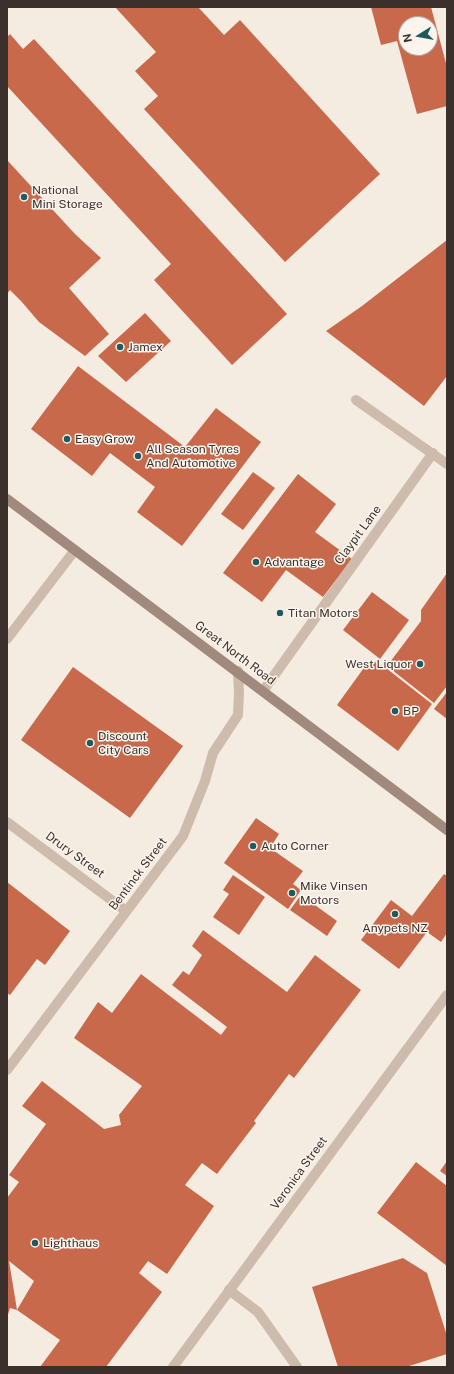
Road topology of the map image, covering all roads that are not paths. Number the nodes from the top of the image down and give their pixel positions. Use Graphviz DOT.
graph roads {
  1 [pos="356,400"];
  2 [pos="433,453"];
  3 [pos="447,464"];
  4 [pos="7,499"];
  5 [pos="75,550"];
  6 [pos="7,639"];
  7 [pos="238,672"];
  8 [pos="263,691"];
  9 [pos="7,822"];
  10 [pos="447,830"];
  11 [pos="126,911"];
  12 [pos="447,995"];
  13 [pos="7,1070"];
  14 [pos="228,1290"];
  15 [pos="173,1367"];
  16 [pos="297,1367"];
  1 -- 2 [label="street"];
  2 -- 3 [label="street"];
  2 -- 8 [label="street, Claypit Lane"];
  4 -- 5 [label="main road, Great North Road"];
  5 -- 6 [label="street"];
  5 -- 7 [label="main road, Great North Road"];
  7 -- 8 [label="main road, Great North Road"];
  7 -- 11 [label="street, Bentinck Street"];
  8 -- 10 [label="main road, Great North Road"];
  9 -- 11 [label="street, Drury Street"];
  11 -- 13 [label="street, Bentinck Street"];
  12 -- 14 [label="street, Veronica Street"];
  14 -- 15 [label="street, Veronica Street"];
  14 -- 16 [label="street"];
}
